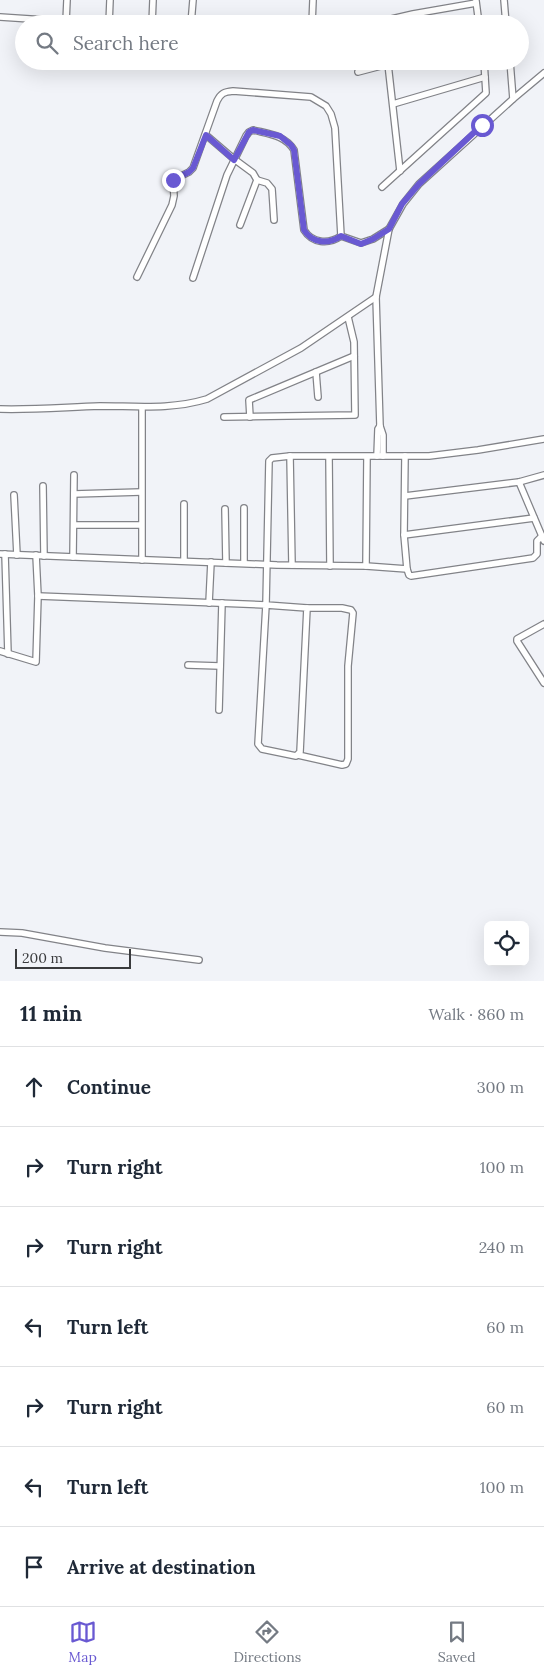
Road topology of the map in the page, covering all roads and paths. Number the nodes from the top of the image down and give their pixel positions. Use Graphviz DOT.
graph roads {
  1 [pos="67,0"];
  2 [pos="110,0"];
  3 [pos="152,0"];
  4 [pos="193,0"];
  5 [pos="313,0"];
  6 [pos="504,0"];
  7 [pos="476,2"];
  8 [pos="66,15"];
  9 [pos="108,15"];
  10 [pos="152,15"];
  11 [pos="192,15"];
  12 [pos="312,15"];
  13 [pos="409,15"];
  14 [pos="478,15"];
  15 [pos="505,15"];
  16 [pos="0,17"];
  17 [pos="15,18"];
  18 [pos="366,70"];
  19 [pos="389,70"];
  20 [pos="485,70"];
  21 [pos="511,70"];
  22 [pos="358,72"];
  23 [pos="544,72"];
  24 [pos="485,77"];
  25 [pos="513,98"];
  26 [pos="393,104"];
  27 [pos="206,135"];
  28 [pos="234,160"];
  29 [pos="400,171"];
  30 [pos="257,180"];
  31 [pos="382,187"];
  32 [pos="274,220"];
  33 [pos="240,225"];
  34 [pos="389,229"];
  35 [pos="341,236"];
  36 [pos="137,277"];
  37 [pos="193,278"];
  38 [pos="376,297"];
  39 [pos="348,317"];
  40 [pos="354,356"];
  41 [pos="316,372"];
  42 [pos="318,397"];
  43 [pos="142,407"];
  44 [pos="0,409"];
  45 [pos="224,417"];
  46 [pos="250,417"];
  47 [pos="544,439"];
  48 [pos="290,456"];
  49 [pos="380,456"];
  50 [pos="405,456"];
  51 [pos="329,457"];
  52 [pos="367,457"];
  53 [pos="74,475"];
  54 [pos="544,475"];
  55 [pos="519,482"];
  56 [pos="43,486"];
  57 [pos="141,492"];
  58 [pos="74,494"];
  59 [pos="14,495"];
  60 [pos="405,496"];
  61 [pos="184,504"];
  62 [pos="244,508"];
  63 [pos="225,509"];
  64 [pos="534,518"];
  65 [pos="74,525"];
  66 [pos="141,525"];
  67 [pos="404,535"];
  68 [pos="543,539"];
  69 [pos="2,554"];
  70 [pos="17,555"];
  71 [pos="36,555"];
  72 [pos="44,556"];
  73 [pos="72,557"];
  74 [pos="142,560"];
  75 [pos="184,561"];
  76 [pos="211,562"];
  77 [pos="226,563"];
  78 [pos="244,564"];
  79 [pos="268,564"];
  80 [pos="292,565"];
  81 [pos="330,566"];
  82 [pos="366,566"];
  83 [pos="407,569"];
  84 [pos="38,596"];
  85 [pos="209,603"];
  86 [pos="222,603"];
  87 [pos="266,605"];
  88 [pos="307,608"];
  89 [pos="544,624"];
  90 [pos="0,652"];
  91 [pos="8,654"];
  92 [pos="188,665"];
  93 [pos="220,666"];
  94 [pos="544,669"];
  95 [pos="538,673"];
  96 [pos="544,682"];
  97 [pos="219,710"];
  98 [pos="298,754"];
  99 [pos="0,932"];
  100 [pos="199,960"];
  1 -- 8 [label="street"];
  2 -- 9 [label="street"];
  3 -- 10 [label="street"];
  4 -- 11 [label="street"];
  5 -- 12 [label="street"];
  6 -- 15 [label="street"];
  7 -- 13 [label="street"];
  7 -- 14 [label="street"];
  16 -- 17 [label="street"];
  18 -- 22 [label="street"];
  19 -- 26 [label="street"];
  20 -- 24 [label="street"];
  21 -- 25 [label="street"];
  23 -- 25 [label="street"];
  24 -- 26 [label="street"];
  24 -- 29 [label="street"];
  25 -- 34 [label="street"];
  26 -- 29 [label="street"];
  27 -- 28 [label="street"];
  27 -- 35 [label="street"];
  27 -- 36 [label="street"];
  28 -- 30 [label="street"];
  28 -- 35 [label="street"];
  28 -- 37 [label="street"];
  29 -- 31 [label="street"];
  30 -- 32 [label="street"];
  30 -- 33 [label="street"];
  34 -- 35 [label="street"];
  34 -- 38 [label="street"];
  38 -- 39 [label="street"];
  38 -- 49 [label="street"];
  39 -- 40 [label="street"];
  39 -- 43 [label="street"];
  40 -- 41 [label="street"];
  40 -- 46 [label="street"];
  41 -- 42 [label="street"];
  41 -- 46 [label="street"];
  43 -- 44 [label="street"];
  43 -- 57 [label="street"];
  45 -- 46 [label="street"];
  47 -- 50 [label="street"];
  48 -- 51 [label="street"];
  48 -- 79 [label="street"];
  48 -- 80 [label="street"];
  49 -- 50 [label="street"];
  49 -- 52 [label="street"];
  50 -- 60 [label="street"];
  51 -- 52 [label="street"];
  51 -- 81 [label="street"];
  52 -- 82 [label="street"];
  53 -- 58 [label="street"];
  54 -- 55 [label="street"];
  55 -- 60 [label="street"];
  55 -- 64 [label="street"];
  56 -- 72 [label="street"];
  57 -- 58 [label="street"];
  57 -- 66 [label="street"];
  58 -- 65 [label="street"];
  59 -- 70 [label="street"];
  60 -- 67 [label="street"];
  61 -- 75 [label="street"];
  62 -- 78 [label="street"];
  63 -- 77 [label="street"];
  64 -- 67 [label="street"];
  64 -- 68 [label="street"];
  65 -- 66 [label="street"];
  65 -- 73 [label="street"];
  66 -- 74 [label="street"];
  67 -- 83 [label="street"];
  68 -- 83 [label="street"];
  69 -- 70 [label="street"];
  69 -- 91 [label="street"];
  70 -- 71 [label="street"];
  71 -- 72 [label="street"];
  71 -- 84 [label="street"];
  72 -- 73 [label="street"];
  73 -- 74 [label="street"];
  74 -- 75 [label="street"];
  75 -- 76 [label="street"];
  76 -- 77 [label="street"];
  76 -- 85 [label="street"];
  77 -- 78 [label="street"];
  78 -- 79 [label="street"];
  79 -- 80 [label="street"];
  79 -- 87 [label="street"];
  80 -- 81 [label="street"];
  81 -- 82 [label="street"];
  82 -- 83 [label="street"];
  84 -- 85 [label="street"];
  84 -- 91 [label="street"];
  85 -- 86 [label="street"];
  86 -- 87 [label="street"];
  86 -- 93 [label="street"];
  87 -- 88 [label="street"];
  87 -- 98 [label="street"];
  88 -- 98 [label="street"];
  88 -- 98 [label="street"];
  89 -- 95 [label="street"];
  90 -- 91 [label="street"];
  92 -- 93 [label="street"];
  93 -- 97 [label="street"];
  94 -- 95 [label="street"];
  95 -- 96 [label="street"];
  99 -- 100 [label="street"];
}
